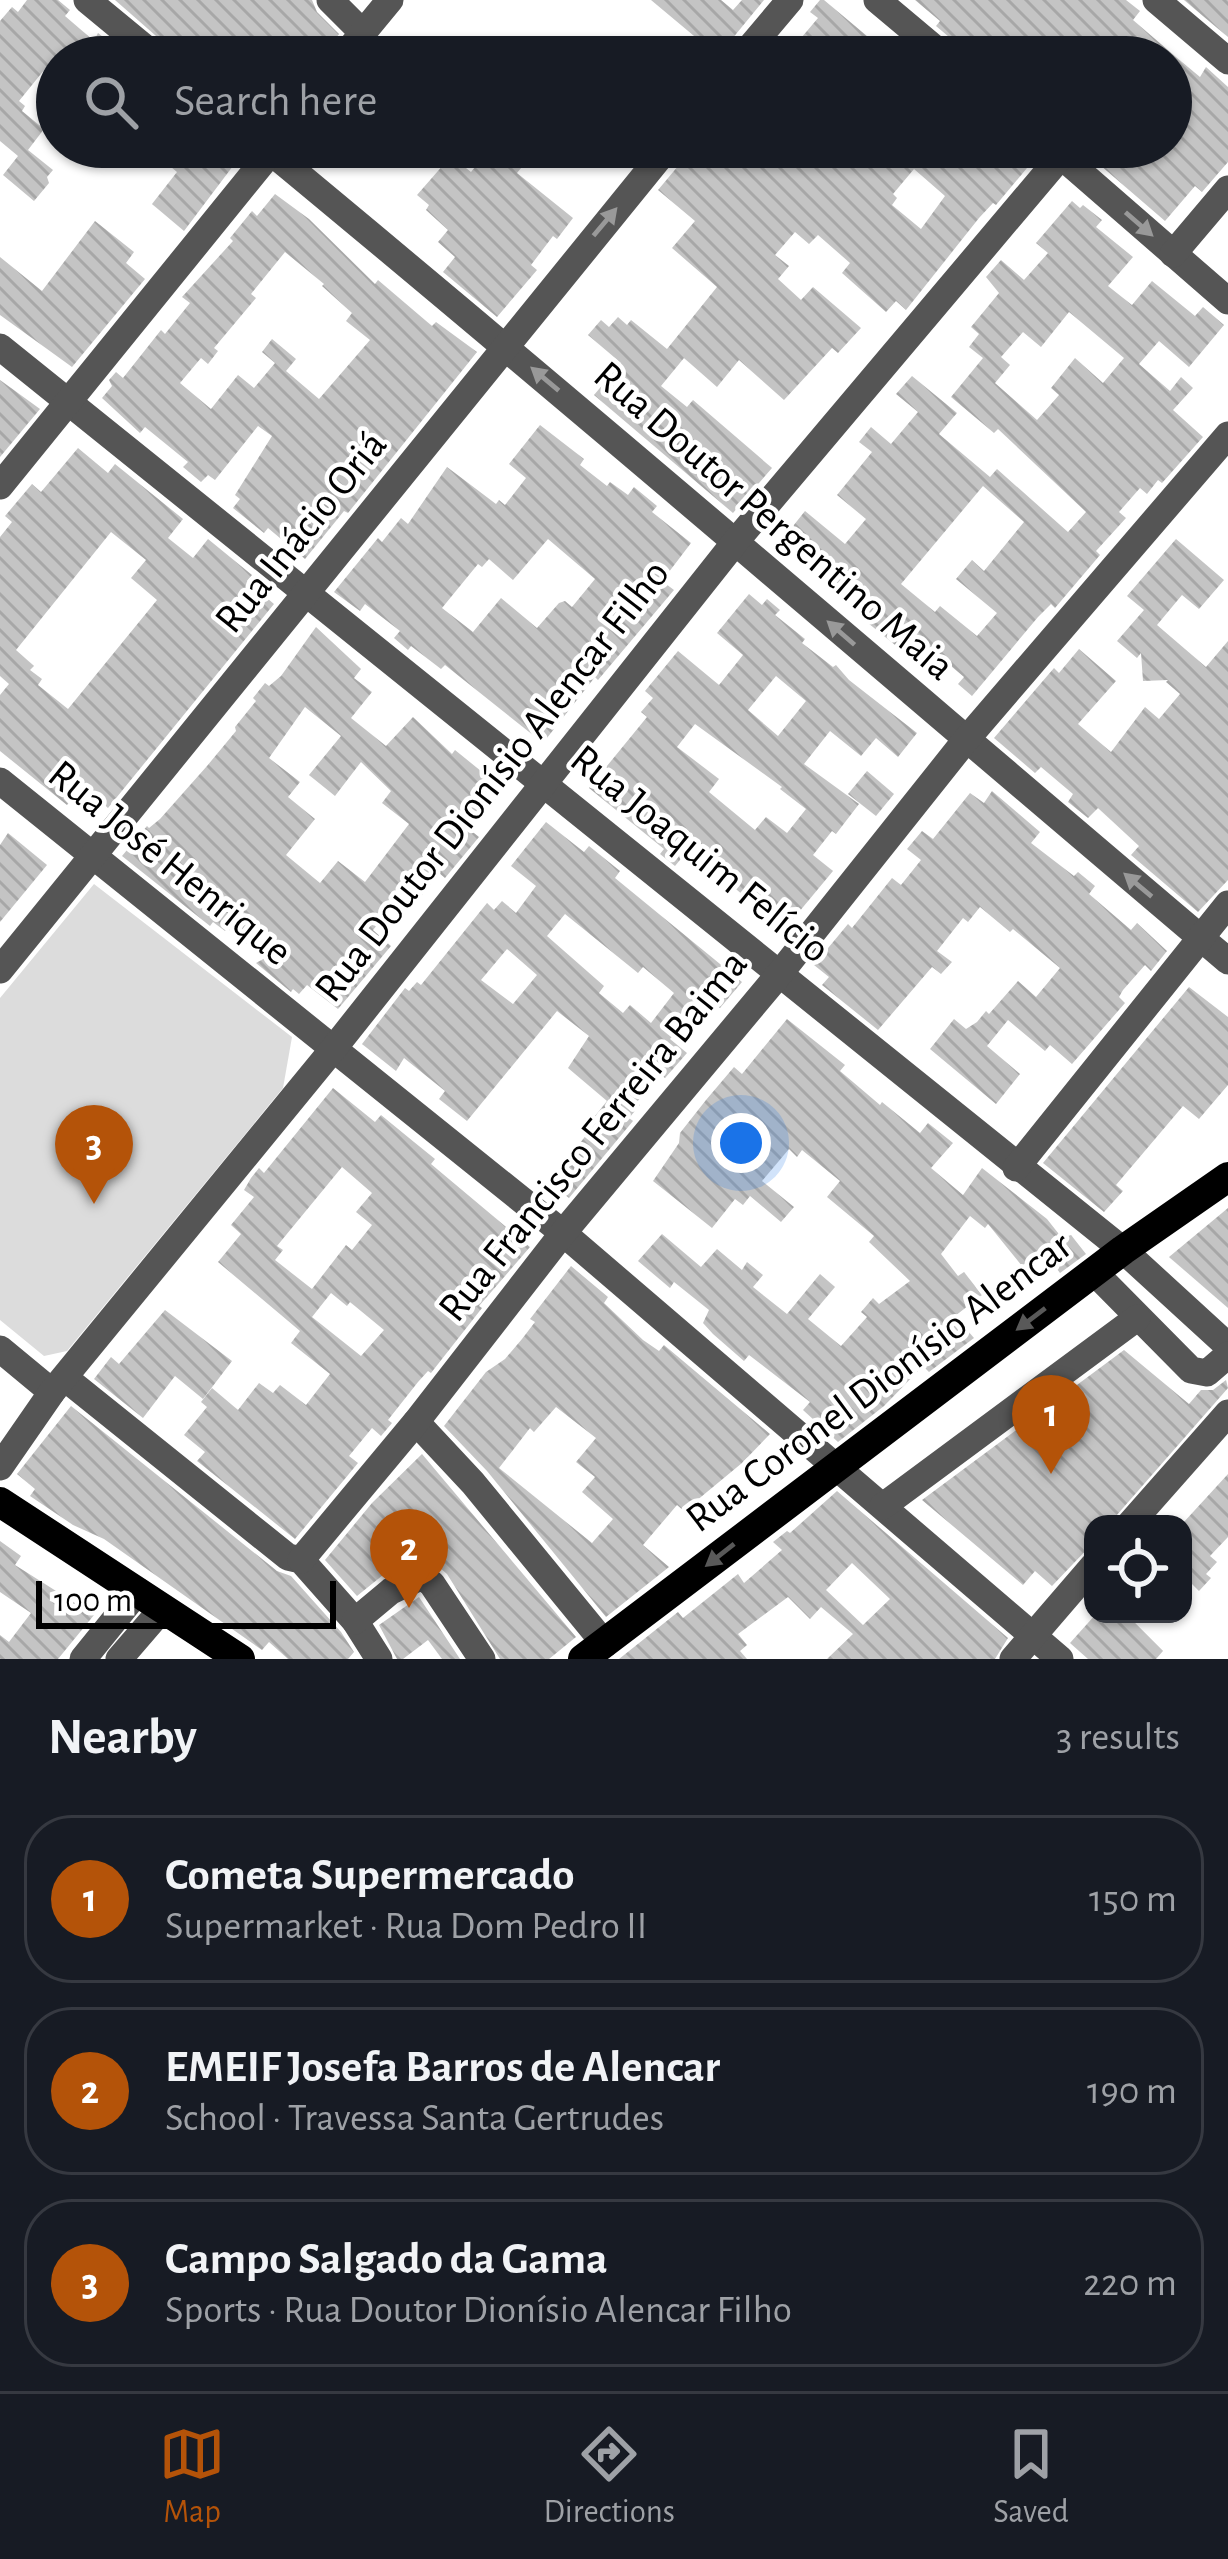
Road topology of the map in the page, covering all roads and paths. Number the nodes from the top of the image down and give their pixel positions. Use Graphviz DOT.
graph roads {
  1 [pos="87,0"];
  2 [pos="330,0"];
  3 [pos="390,0"];
  4 [pos="790,0"];
  5 [pos="878,0"];
  6 [pos="1156,0"];
  7 [pos="362,32"];
  8 [pos="131,36"];
  9 [pos="359,36"];
  10 [pos="760,36"];
  11 [pos="920,36"];
  12 [pos="1228,61"];
  13 [pos="256,168"];
  14 [pos="294,168"];
  15 [pos="651,168"];
  16 [pos="1042,168"];
  17 [pos="1075,168"];
  18 [pos="1228,189"];
  19 [pos="1173,254"];
  20 [pos="1228,301"];
  21 [pos="504,345"];
  22 [pos="0,347"];
  23 [pos="68,402"];
  24 [pos="1228,435"];
  25 [pos="0,486"];
  26 [pos="736,541"];
  27 [pos="308,591"];
  28 [pos="965,741"];
  29 [pos="0,781"];
  30 [pos="545,784"];
  31 [pos="93,855"];
  32 [pos="1228,904"];
  33 [pos="1200,937"];
  34 [pos="1228,961"];
  35 [pos="0,970"];
  36 [pos="781,972"];
  37 [pos="334,1048"];
  38 [pos="1016,1168"];
  39 [pos="1228,1177"];
  40 [pos="563,1233"];
  41 [pos="1123,1250"];
  42 [pos="1094,1272"];
  43 [pos="1137,1318"];
  44 [pos="1228,1346"];
  45 [pos="0,1348"];
  46 [pos="1228,1355"];
  47 [pos="59,1385"];
  48 [pos="1228,1413"];
  49 [pos="416,1422"];
  50 [pos="838,1464"];
  51 [pos="0,1467"];
  52 [pos="0,1502"];
  53 [pos="884,1506"];
  54 [pos="1138,1515"];
  55 [pos="301,1560"];
  56 [pos="1084,1576"];
  57 [pos="150,1599"];
  58 [pos="355,1621"];
  59 [pos="1032,1635"];
  60 [pos="594,1652"];
  61 [pos="83,1659"];
  62 [pos="119,1659"];
  63 [pos="240,1659"];
  64 [pos="379,1659"];
  65 [pos="482,1659"];
  66 [pos="1013,1659"];
  67 [pos="1060,1659"];
  1 -- 8 [label="street"];
  2 -- 7 [label="street"];
  3 -- 7 [label="street"];
  4 -- 10 [label="street"];
  5 -- 11 [label="street"];
  6 -- 12 [label="street"];
  7 -- 9 [label="street"];
  13 -- 23 [label="street"];
  14 -- 21 [label="street, Rua Doutor Pergentino Maia"];
  21 -- 15 [label="street, Rua Inácio Oriá, one-way"];
  16 -- 26 [label="street, Rua Doutor Dionísio Alencar Filho"];
  17 -- 19 [label="street, one-way"];
  18 -- 19 [label="street"];
  19 -- 20 [label="street"];
  26 -- 21 [label="street, Rua Doutor Pergentino Maia, one-way"];
  21 -- 27 [label="street, Rua Inácio Oriá"];
  22 -- 23 [label="street, Rua Joaquim Felício"];
  23 -- 25 [label="street"];
  23 -- 27 [label="street, Rua Joaquim Felício"];
  24 -- 28 [label="street, Rua Francisco Ferreira Baima"];
  28 -- 26 [label="street, Rua Doutor Pergentino Maia, one-way"];
  26 -- 30 [label="street, Rua Doutor Dionísio Alencar Filho"];
  27 -- 30 [label="street, Rua Joaquim Felício"];
  27 -- 31 [label="street, Rua Inácio Oriá"];
  33 -- 28 [label="street, Rua Doutor Pergentino Maia, one-way"];
  28 -- 36 [label="street, Rua Francisco Ferreira Baima"];
  29 -- 31 [label="street, Rua José Henrique"];
  30 -- 36 [label="street, Rua Joaquim Felício"];
  30 -- 37 [label="street, Rua Doutor Dionísio Alencar Filho"];
  31 -- 35 [label="street, Rua Inácio Oriá"];
  31 -- 37 [label="street, Rua José Henrique"];
  32 -- 33 [label="street"];
  33 -- 34 [label="street, Rua Doutor Pergentino Maia"];
  33 -- 38 [label="street"];
  36 -- 38 [label="street, Rua Joaquim Felício"];
  36 -- 40 [label="street, Rua Francisco Ferreira Baima"];
  37 -- 40 [label="street, Rua José Henrique"];
  37 -- 47 [label="street, Rua Doutor Dionísio Alencar Filho"];
  38 -- 41 [label="street, Rua Joaquim Felício"];
  39 -- 41 [label="main road, Rua Coronel Dionísio Alencar"];
  40 -- 49 [label="street, Rua Francisco Ferreira Baima"];
  40 -- 50 [label="street, Rua José Henrique"];
  41 -- 42 [label="main road, Rua Coronel Dionísio Alencar"];
  41 -- 44 [label="street, Rua Joaquim Felício"];
  42 -- 43 [label="street"];
  42 -- 50 [label="main road, Rua Coronel Dionísio Alencar, one-way"];
  43 -- 46 [label="street"];
  43 -- 53 [label="street"];
  45 -- 47 [label="street"];
  47 -- 51 [label="street, Rua Doutor Dionísio Alencar Filho"];
  47 -- 55 [label="street"];
  48 -- 54 [label="street"];
  49 -- 55 [label="street, Rua Francisco Ferreira Baima"];
  49 -- 60 [label="street"];
  50 -- 53 [label="street, Rua José Henrique"];
  50 -- 60 [label="main road, Rua Coronel Dionísio Alencar, one-way"];
  52 -- 57 [label="main road"];
  53 -- 59 [label="street, Rua José Henrique"];
  55 -- 58 [label="street"];
  56 -- 59 [label="street"];
  57 -- 61 [label="street"];
  57 -- 62 [label="street"];
  57 -- 63 [label="main road"];
  58 -- 64 [label="street"];
  58 -- 65 [label="street"];
  59 -- 66 [label="street"];
  59 -- 67 [label="street, Rua José Henrique"];
}
